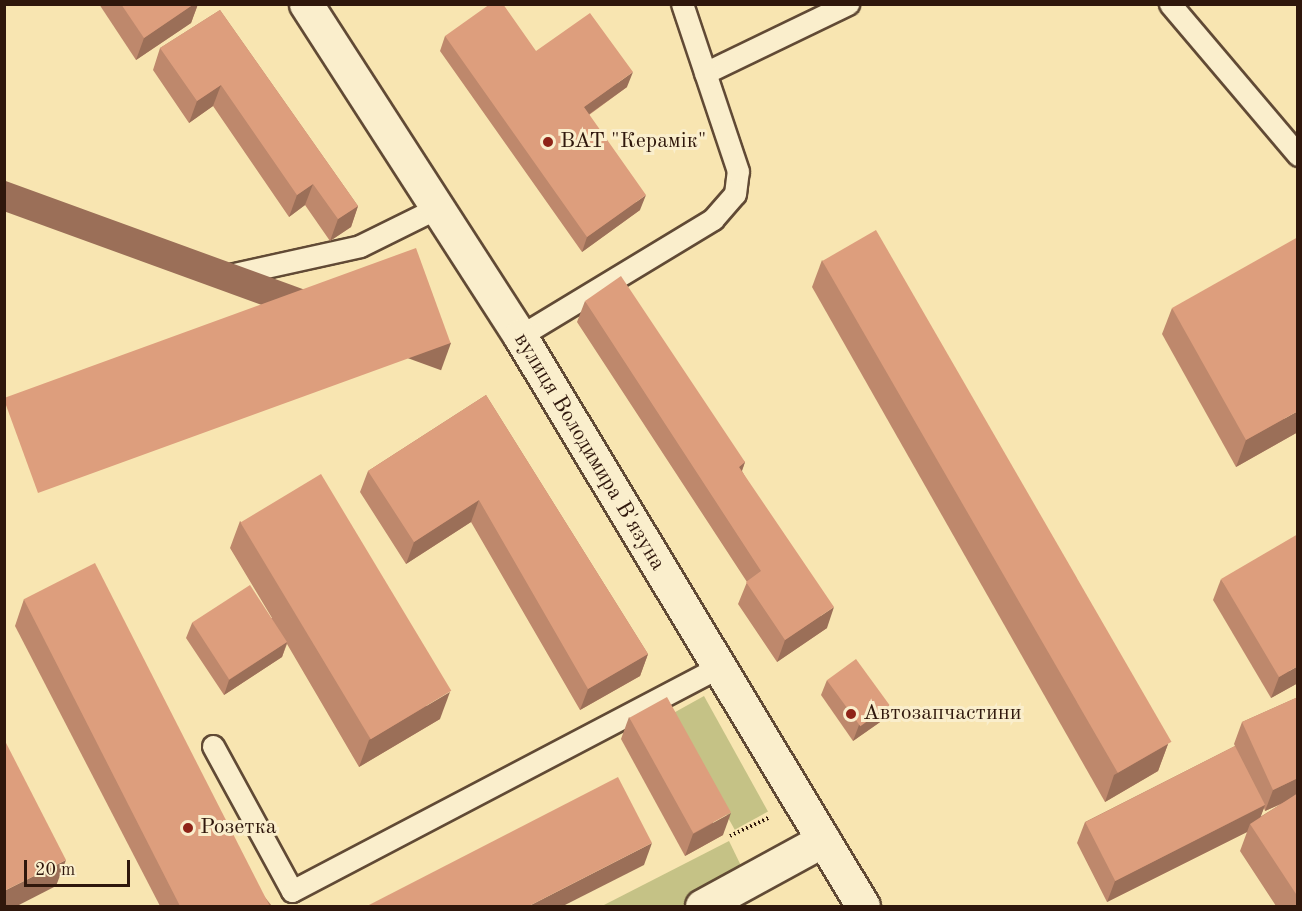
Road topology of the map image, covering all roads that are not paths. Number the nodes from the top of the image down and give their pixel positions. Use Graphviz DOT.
graph roads {
  1 [pos="306,4"];
  2 [pos="682,4"];
  3 [pos="848,4"];
  4 [pos="1170,4"];
  5 [pos="705,73"];
  6 [pos="1298,154"];
  7 [pos="437,208"];
  8 [pos="225,276"];
  9 [pos="520,336"];
  10 [pos="719,667"];
  11 [pos="213,746"];
  12 [pos="823,840"];
  13 [pos="702,906"];
  14 [pos="863,906"];
  1 -- 7 [label="main road, вулиця Володимира В'язуна"];
  2 -- 5 [label="lane"];
  3 -- 5 [label="lane"];
  4 -- 6 [label="lane"];
  5 -- 9 [label="lane"];
  7 -- 8 [label="lane"];
  7 -- 9 [label="main road, вулиця Володимира В'язуна"];
  9 -- 10 [label="main road, вулиця Володимира В'язуна"];
  10 -- 11 [label="lane"];
  10 -- 12 [label="main road, вулиця Володимира В'язуна"];
  12 -- 13 [label="main road"];
  12 -- 14 [label="main road, вулиця Володимира В'язуна"];
}
